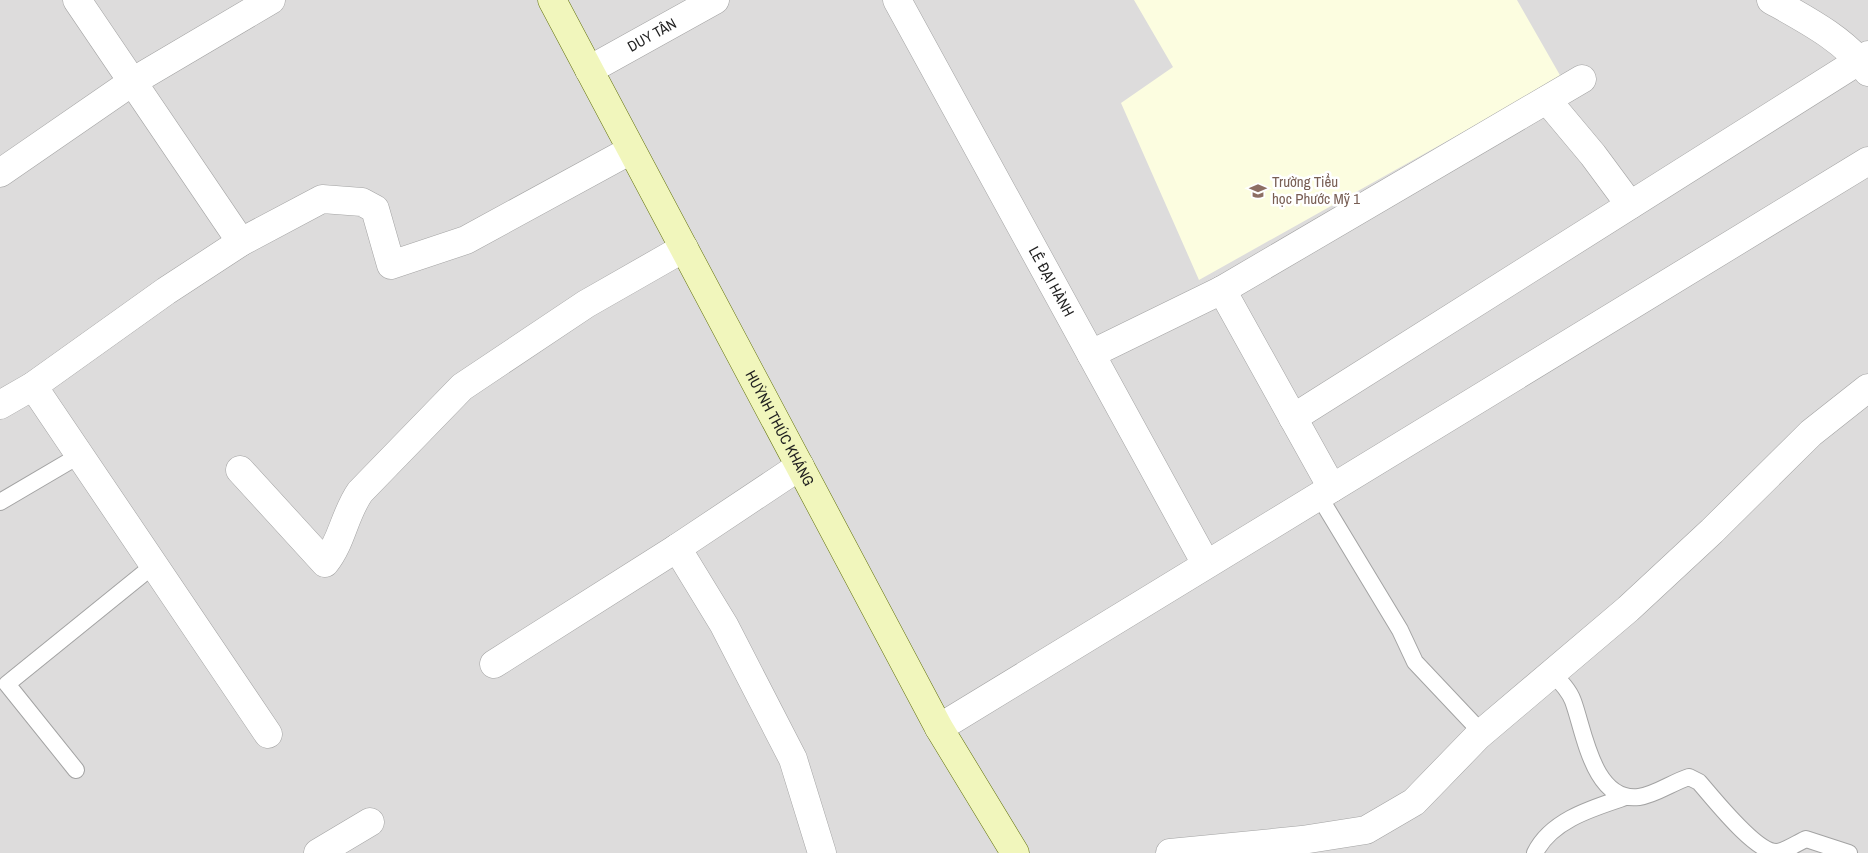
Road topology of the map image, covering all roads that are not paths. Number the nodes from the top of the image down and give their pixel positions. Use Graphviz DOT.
graph roads {
  1 [pos="77,0"];
  2 [pos="271,0"];
  3 [pos="552,0"];
  4 [pos="715,0"];
  5 [pos="897,0"];
  6 [pos="1771,0"];
  7 [pos="1865,62"];
  8 [pos="589,70"];
  9 [pos="1582,80"];
  10 [pos="132,82"];
  11 [pos="1547,100"];
  12 [pos="631,150"];
  13 [pos="1868,161"];
  14 [pos="0,173"];
  15 [pos="1630,205"];
  16 [pos="241,242"];
  17 [pos="684,248"];
  18 [pos="1222,290"];
  19 [pos="1091,354"];
  20 [pos="33,386"];
  21 [pos="1868,388"];
  22 [pos="0,405"];
  23 [pos="1293,418"];
  24 [pos="80,455"];
  25 [pos="800,466"];
  26 [pos="240,470"];
  27 [pos="1326,492"];
  28 [pos="0,502"];
  29 [pos="677,548"];
  30 [pos="1206,564"];
  31 [pos="154,565"];
  32 [pos="494,664"];
  33 [pos="1552,673"];
  34 [pos="939,728"];
  35 [pos="1482,733"];
  36 [pos="268,734"];
  37 [pos="76,770"];
  38 [pos="1626,797"];
  39 [pos="370,822"];
  40 [pos="1765,852"];
  41 [pos="318,853"];
  42 [pos="822,853"];
  43 [pos="1015,853"];
  44 [pos="1170,853"];
  45 [pos="1535,853"];
  46 [pos="1849,853"];
  1 -- 10 [label="street"];
  2 -- 10 [label="street"];
  3 -- 8 [label="street, HUỲNH THÚC KHÁNG"];
  4 -- 8 [label="street, DUY TÂN"];
  5 -- 19 [label="street, LÊ ĐẠI HÀNH"];
  6 -- 7 [label="street"];
  7 -- 15 [label="street"];
  8 -- 12 [label="street, HUỲNH THÚC KHÁNG"];
  9 -- 11 [label="street"];
  10 -- 14 [label="street"];
  10 -- 16 [label="street"];
  11 -- 15 [label="street"];
  11 -- 18 [label="street"];
  12 -- 16 [label="street"];
  12 -- 17 [label="street, HUỲNH THÚC KHÁNG"];
  13 -- 27 [label="street"];
  15 -- 23 [label="street"];
  16 -- 20 [label="street"];
  17 -- 25 [label="street, HUỲNH THÚC KHÁNG"];
  17 -- 26 [label="street"];
  18 -- 19 [label="street"];
  18 -- 23 [label="street"];
  19 -- 30 [label="street, LÊ ĐẠI HÀNH"];
  20 -- 22 [label="street"];
  20 -- 24 [label="street"];
  21 -- 33 [label="street"];
  23 -- 27 [label="street"];
  24 -- 28 [label="lane"];
  24 -- 31 [label="street"];
  25 -- 29 [label="street"];
  25 -- 34 [label="street, HUỲNH THÚC KHÁNG"];
  27 -- 30 [label="street"];
  27 -- 35 [label="lane"];
  29 -- 32 [label="street"];
  29 -- 42 [label="street"];
  30 -- 34 [label="street"];
  31 -- 36 [label="street"];
  31 -- 37 [label="lane"];
  33 -- 35 [label="street"];
  33 -- 38 [label="lane"];
  34 -- 43 [label="street, HUỲNH THÚC KHÁNG"];
  35 -- 44 [label="street"];
  38 -- 40 [label="lane"];
  38 -- 45 [label="lane"];
  39 -- 41 [label="street"];
  40 -- 46 [label="lane"];
}
